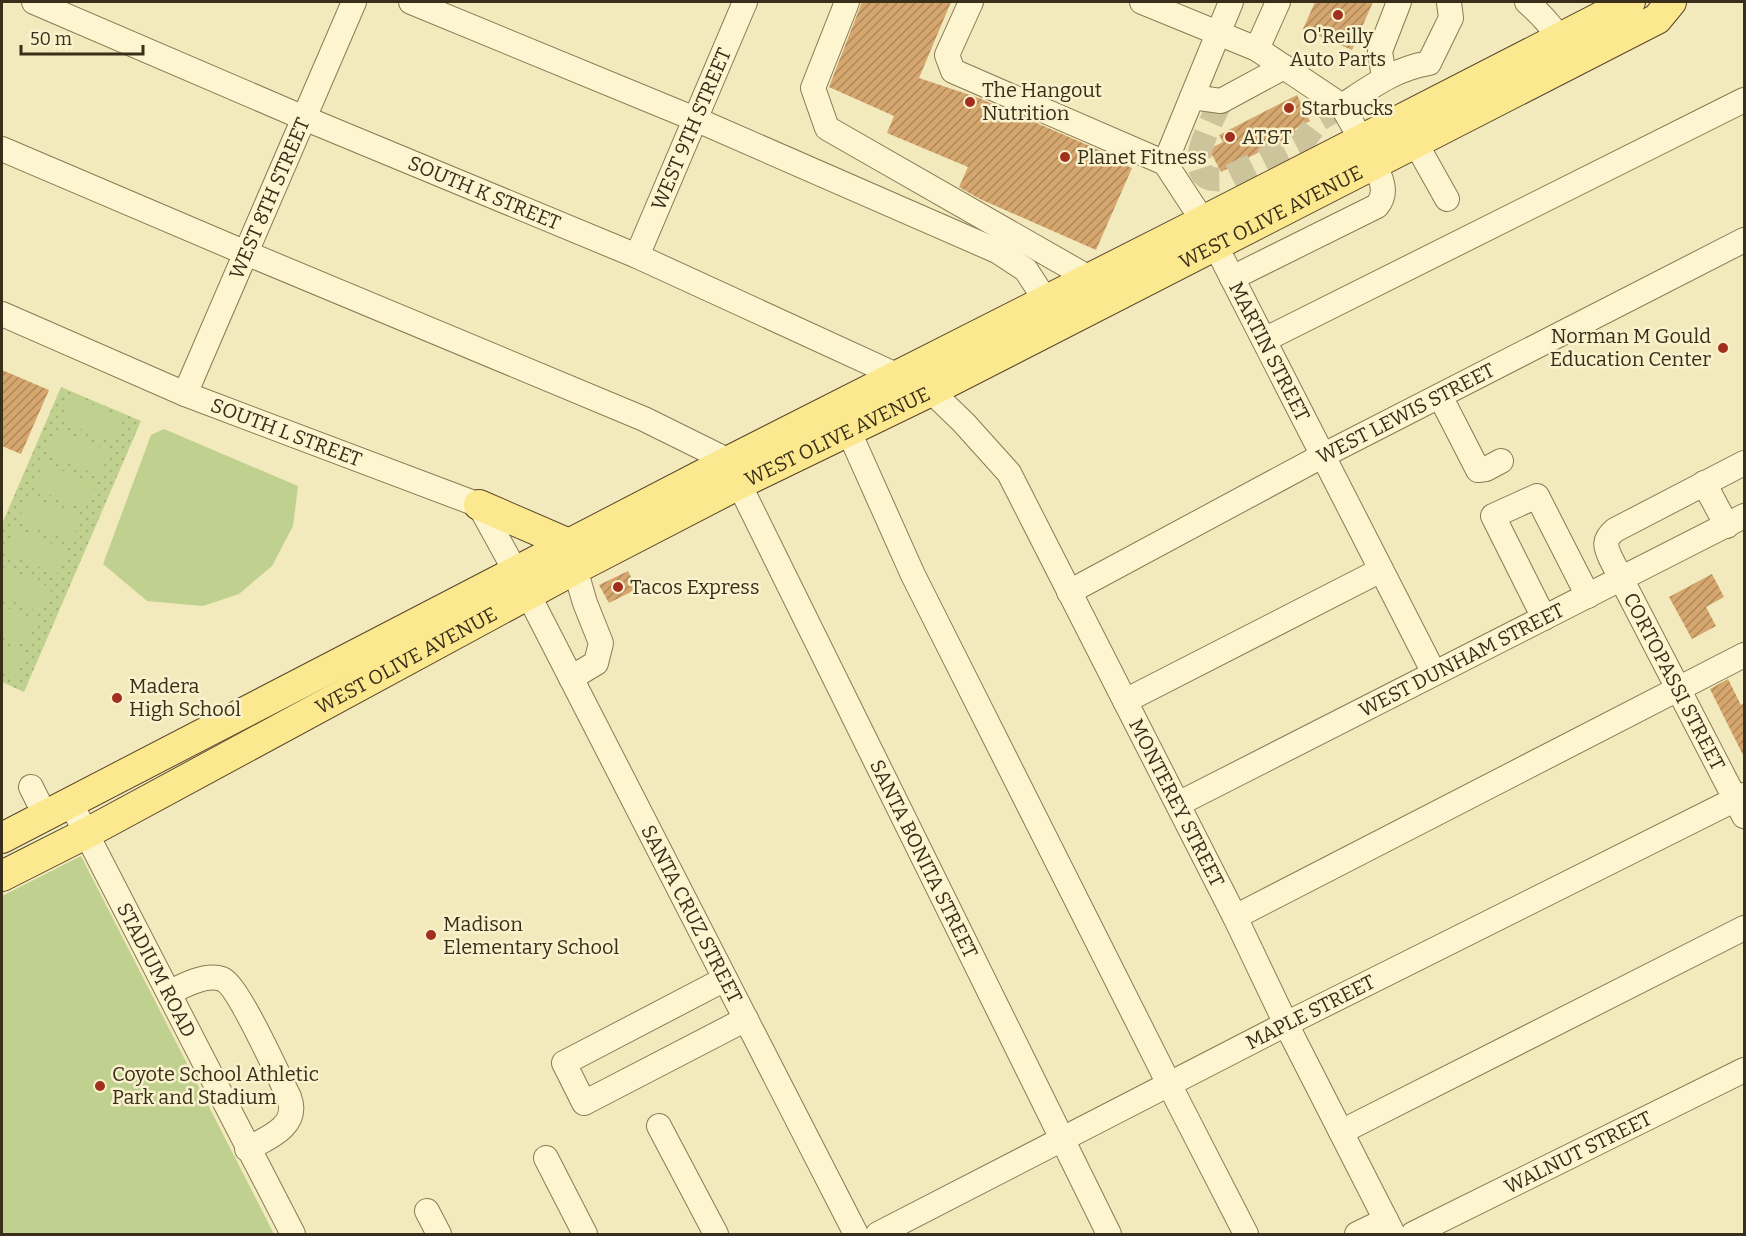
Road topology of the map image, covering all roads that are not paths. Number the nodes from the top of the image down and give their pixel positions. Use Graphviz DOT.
graph roads {
  1 [pos="34,2"];
  2 [pos="354,2"];
  3 [pos="411,2"];
  4 [pos="745,2"];
  5 [pos="848,2"];
  6 [pos="971,2"];
  7 [pos="1142,2"];
  8 [pos="1231,2"];
  9 [pos="1278,2"];
  10 [pos="1399,2"];
  11 [pos="1448,2"];
  12 [pos="1527,2"];
  13 [pos="1630,2"];
  14 [pos="1671,2"];
  15 [pos="1218,33"];
  16 [pos="1257,49"];
  17 [pos="1566,50"];
  18 [pos="1284,67"];
  19 [pos="1384,78"];
  20 [pos="1192,97"];
  21 [pos="1744,100"];
  22 [pos="1342,106"];
  23 [pos="304,118"];
  24 [pos="695,118"];
  25 [pos="1415,142"];
  26 [pos="2,148"];
  27 [pos="1368,151"];
  28 [pos="1165,162"];
  29 [pos="1447,199"];
  30 [pos="1210,234"];
  31 [pos="1744,240"];
  32 [pos="246,253"];
  33 [pos="636,256"];
  34 [pos="1232,278"];
  35 [pos="1090,279"];
  36 [pos="1046,301"];
  37 [pos="2,314"];
  38 [pos="1264,340"];
  39 [pos="897,375"];
  40 [pos="931,391"];
  41 [pos="185,394"];
  42 [pos="1440,396"];
  43 [pos="843,419"];
  44 [pos="1322,456"];
  45 [pos="1501,461"];
  46 [pos="1744,463"];
  47 [pos="734,472"];
  48 [pos="1704,483"];
  49 [pos="479,505"];
  50 [pos="1736,521"];
  51 [pos="572,556"];
  52 [pos="1381,570"];
  53 [pos="1622,579"];
  54 [pos="522,582"];
  55 [pos="1069,592"];
  56 [pos="1588,596"];
  57 [pos="1544,618"];
  58 [pos="1744,655"];
  59 [pos="1434,674"];
  60 [pos="571,678"];
  61 [pos="1678,688"];
  62 [pos="1125,701"];
  63 [pos="31,787"];
  64 [pos="1742,803"];
  65 [pos="1178,804"];
  66 [pos="58,809"];
  67 [pos="86,833"];
  68 [pos="2,838"];
  69 [pos="2,876"];
  70 [pos="1235,917"];
  71 [pos="1744,928"];
  72 [pos="725,979"];
  73 [pos="169,993"];
  74 [pos="746,1019"];
  75 [pos="1286,1024"];
  76 [pos="1744,1070"];
  77 [pos="1169,1084"];
  78 [pos="659,1126"];
  79 [pos="1341,1132"];
  80 [pos="1061,1140"];
  81 [pos="247,1149"];
  82 [pos="546,1158"];
  83 [pos="427,1211"];
  84 [pos="1389,1227"];
  85 [pos="292,1234"];
  86 [pos="439,1234"];
  87 [pos="585,1234"];
  88 [pos="716,1234"];
  89 [pos="856,1234"];
  90 [pos="878,1234"];
  91 [pos="1109,1234"];
  92 [pos="1246,1234"];
  93 [pos="1357,1234"];
  94 [pos="1413,1234"];
  1 -- 23 [label="street, SOUTH K STREET"];
  2 -- 23 [label="street, WEST 8TH STREET"];
  3 -- 24 [label="street"];
  4 -- 24 [label="street, WEST 9TH STREET"];
  5 -- 35 [label="street"];
  6 -- 28 [label="street"];
  7 -- 15 [label="street"];
  8 -- 15 [label="street"];
  9 -- 16 [label="street"];
  10 -- 19 [label="street"];
  11 -- 19 [label="street"];
  12 -- 17 [label="street"];
  13 -- 17 [label="main road, WEST OLIVE AVENUE"];
  14 -- 17 [label="main road, WEST OLIVE AVENUE"];
  15 -- 16 [label="street"];
  15 -- 20 [label="street"];
  16 -- 18 [label="street"];
  17 -- 25 [label="main road, WEST OLIVE AVENUE"];
  17 -- 27 [label="main road, WEST OLIVE AVENUE"];
  18 -- 20 [label="street"];
  18 -- 22 [label="street"];
  19 -- 22 [label="street"];
  20 -- 28 [label="street"];
  21 -- 38 [label="street"];
  22 -- 27 [label="street"];
  23 -- 32 [label="street, WEST 8TH STREET"];
  23 -- 33 [label="street, SOUTH K STREET"];
  24 -- 33 [label="street, WEST 9TH STREET"];
  24 -- 36 [label="street"];
  25 -- 27 [label="main road, WEST OLIVE AVENUE"];
  25 -- 29 [label="street"];
  26 -- 32 [label="street"];
  27 -- 30 [label="main road, WEST OLIVE AVENUE"];
  27 -- 34 [label="street"];
  28 -- 30 [label="street, MARTIN STREET"];
  30 -- 34 [label="street, MARTIN STREET"];
  30 -- 35 [label="main road, WEST OLIVE AVENUE"];
  30 -- 40 [label="main road, WEST OLIVE AVENUE"];
  31 -- 42 [label="street, WEST LEWIS STREET"];
  32 -- 41 [label="street, WEST 8TH STREET"];
  32 -- 47 [label="street"];
  33 -- 39 [label="street, SOUTH K STREET"];
  34 -- 38 [label="street, MARTIN STREET"];
  35 -- 36 [label="main road, WEST OLIVE AVENUE"];
  36 -- 39 [label="main road, WEST OLIVE AVENUE"];
  37 -- 41 [label="street, SOUTH L STREET"];
  38 -- 44 [label="street, MARTIN STREET"];
  39 -- 40 [label="street, SOUTH K STREET"];
  39 -- 43 [label="main road, WEST OLIVE AVENUE"];
  40 -- 43 [label="main road, WEST OLIVE AVENUE"];
  40 -- 55 [label="street, MONTEREY STREET"];
  41 -- 49 [label="street, SOUTH L STREET"];
  42 -- 44 [label="street, WEST LEWIS STREET"];
  42 -- 45 [label="street"];
  43 -- 47 [label="main road, WEST OLIVE AVENUE"];
  43 -- 77 [label="street"];
  44 -- 52 [label="street, MARTIN STREET"];
  44 -- 55 [label="street, WEST LEWIS STREET"];
  46 -- 48 [label="street"];
  47 -- 51 [label="main road, WEST OLIVE AVENUE"];
  47 -- 80 [label="street, SANTA BONITA STREET"];
  48 -- 50 [label="street"];
  48 -- 53 [label="street, CORTOPASSI STREET"];
  49 -- 51 [label="main road"];
  49 -- 54 [label="street"];
  50 -- 53 [label="street, WEST DUNHAM STREET"];
  51 -- 54 [label="main road, WEST OLIVE AVENUE"];
  51 -- 60 [label="street"];
  52 -- 59 [label="street, MARTIN STREET"];
  52 -- 62 [label="street"];
  53 -- 56 [label="street, WEST DUNHAM STREET"];
  53 -- 61 [label="street, CORTOPASSI STREET"];
  54 -- 60 [label="street, SANTA CRUZ STREET"];
  54 -- 66 [label="main road, WEST OLIVE AVENUE"];
  54 -- 67 [label="main road, WEST OLIVE AVENUE"];
  55 -- 62 [label="street, MONTEREY STREET"];
  56 -- 57 [label="street, WEST DUNHAM STREET"];
  56 -- 57 [label="street"];
  57 -- 59 [label="street, WEST DUNHAM STREET"];
  58 -- 61 [label="street"];
  59 -- 65 [label="street, WEST DUNHAM STREET"];
  60 -- 72 [label="street, SANTA CRUZ STREET"];
  61 -- 64 [label="street, CORTOPASSI STREET"];
  61 -- 70 [label="street"];
  62 -- 65 [label="street, MONTEREY STREET"];
  63 -- 66 [label="street, STADIUM ROAD"];
  64 -- 75 [label="street, MAPLE STREET"];
  65 -- 70 [label="street, MONTEREY STREET"];
  66 -- 67 [label="street, STADIUM ROAD"];
  66 -- 68 [label="main road, WEST OLIVE AVENUE"];
  67 -- 69 [label="main road, WEST OLIVE AVENUE"];
  67 -- 73 [label="street, STADIUM ROAD"];
  70 -- 75 [label="street, MONTEREY STREET"];
  71 -- 79 [label="street"];
  72 -- 74 [label="street, SANTA CRUZ STREET"];
  72 -- 74 [label="street"];
  73 -- 81 [label="street, STADIUM ROAD"];
  73 -- 81 [label="street"];
  74 -- 89 [label="street, SANTA CRUZ STREET"];
  75 -- 77 [label="street, MAPLE STREET"];
  75 -- 79 [label="street, MONTEREY STREET"];
  76 -- 94 [label="street, WALNUT STREET"];
  77 -- 80 [label="street, MAPLE STREET"];
  77 -- 92 [label="street"];
  78 -- 88 [label="street"];
  79 -- 84 [label="street, MONTEREY STREET"];
  80 -- 90 [label="street, MAPLE STREET"];
  80 -- 91 [label="street, SANTA BONITA STREET"];
  81 -- 85 [label="street, STADIUM ROAD"];
  82 -- 87 [label="street"];
  83 -- 86 [label="street"];
  84 -- 93 [label="street"];
}
